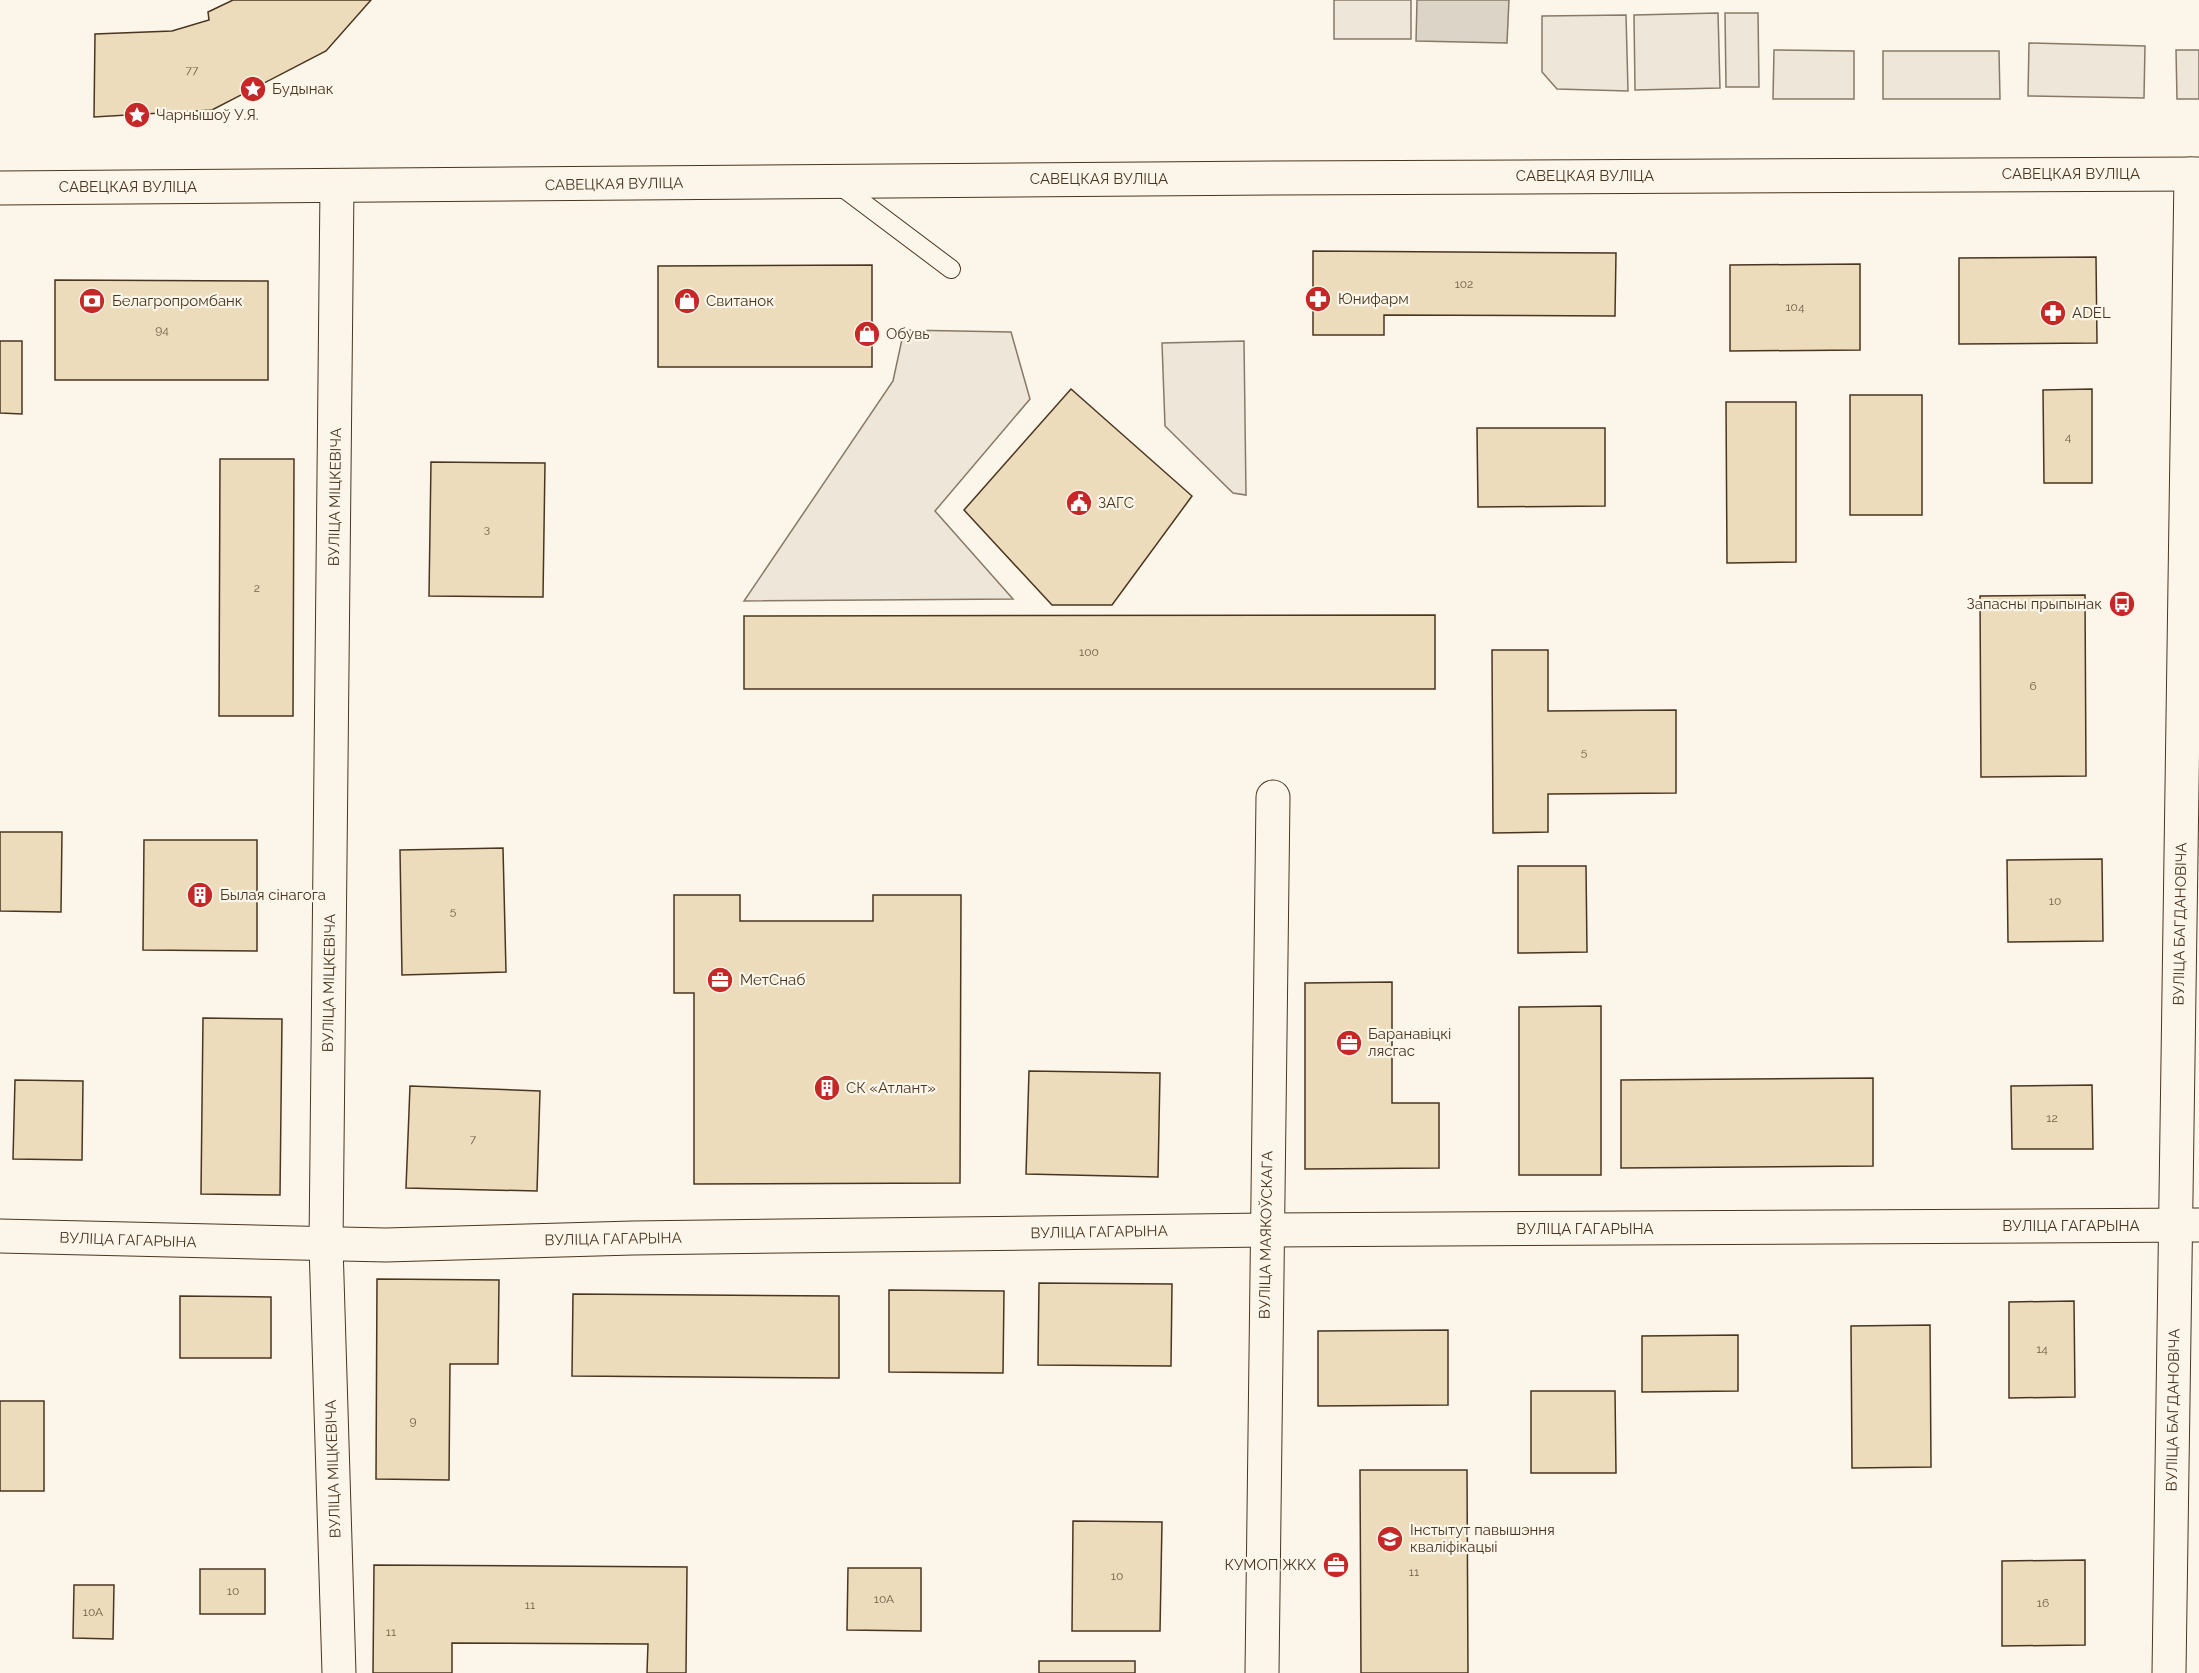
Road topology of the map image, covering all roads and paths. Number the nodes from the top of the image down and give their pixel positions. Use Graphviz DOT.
graph roads {
  1 [pos="2195,174"];
  2 [pos="834,182"];
  3 [pos="337,186"];
  4 [pos="0,188"];
  5 [pos="951,269"];
  6 [pos="1273,797"];
  7 [pos="2187,1225"];
  8 [pos="1266,1230"];
  9 [pos="0,1236"];
  10 [pos="326,1245"];
  11 [pos="339,1673"];
  12 [pos="1262,1673"];
  13 [pos="2169,1673"];
  1 -- 2 [label="street, САВЕЦКАЯ ВУЛІЦА"];
  1 -- 7 [label="street, ВУЛІЦА БАГДАНОВІЧА"];
  2 -- 3 [label="street, САВЕЦКАЯ ВУЛІЦА"];
  2 -- 5 [label="lane"];
  3 -- 4 [label="street, САВЕЦКАЯ ВУЛІЦА"];
  3 -- 10 [label="street, ВУЛІЦА МІЦКЕВІЧА"];
  6 -- 8 [label="street, ВУЛІЦА МАЯКОЎСКАГА"];
  7 -- 8 [label="street, ВУЛІЦА ГАГАРЫНА"];
  7 -- 13 [label="street, ВУЛІЦА БАГДАНОВІЧА"];
  8 -- 10 [label="street, ВУЛІЦА ГАГАРЫНА"];
  8 -- 12 [label="street, ВУЛІЦА МАЯКОЎСКАГА"];
  9 -- 10 [label="street, ВУЛІЦА ГАГАРЫНА"];
  10 -- 11 [label="street, ВУЛІЦА МІЦКЕВІЧА"];
}
